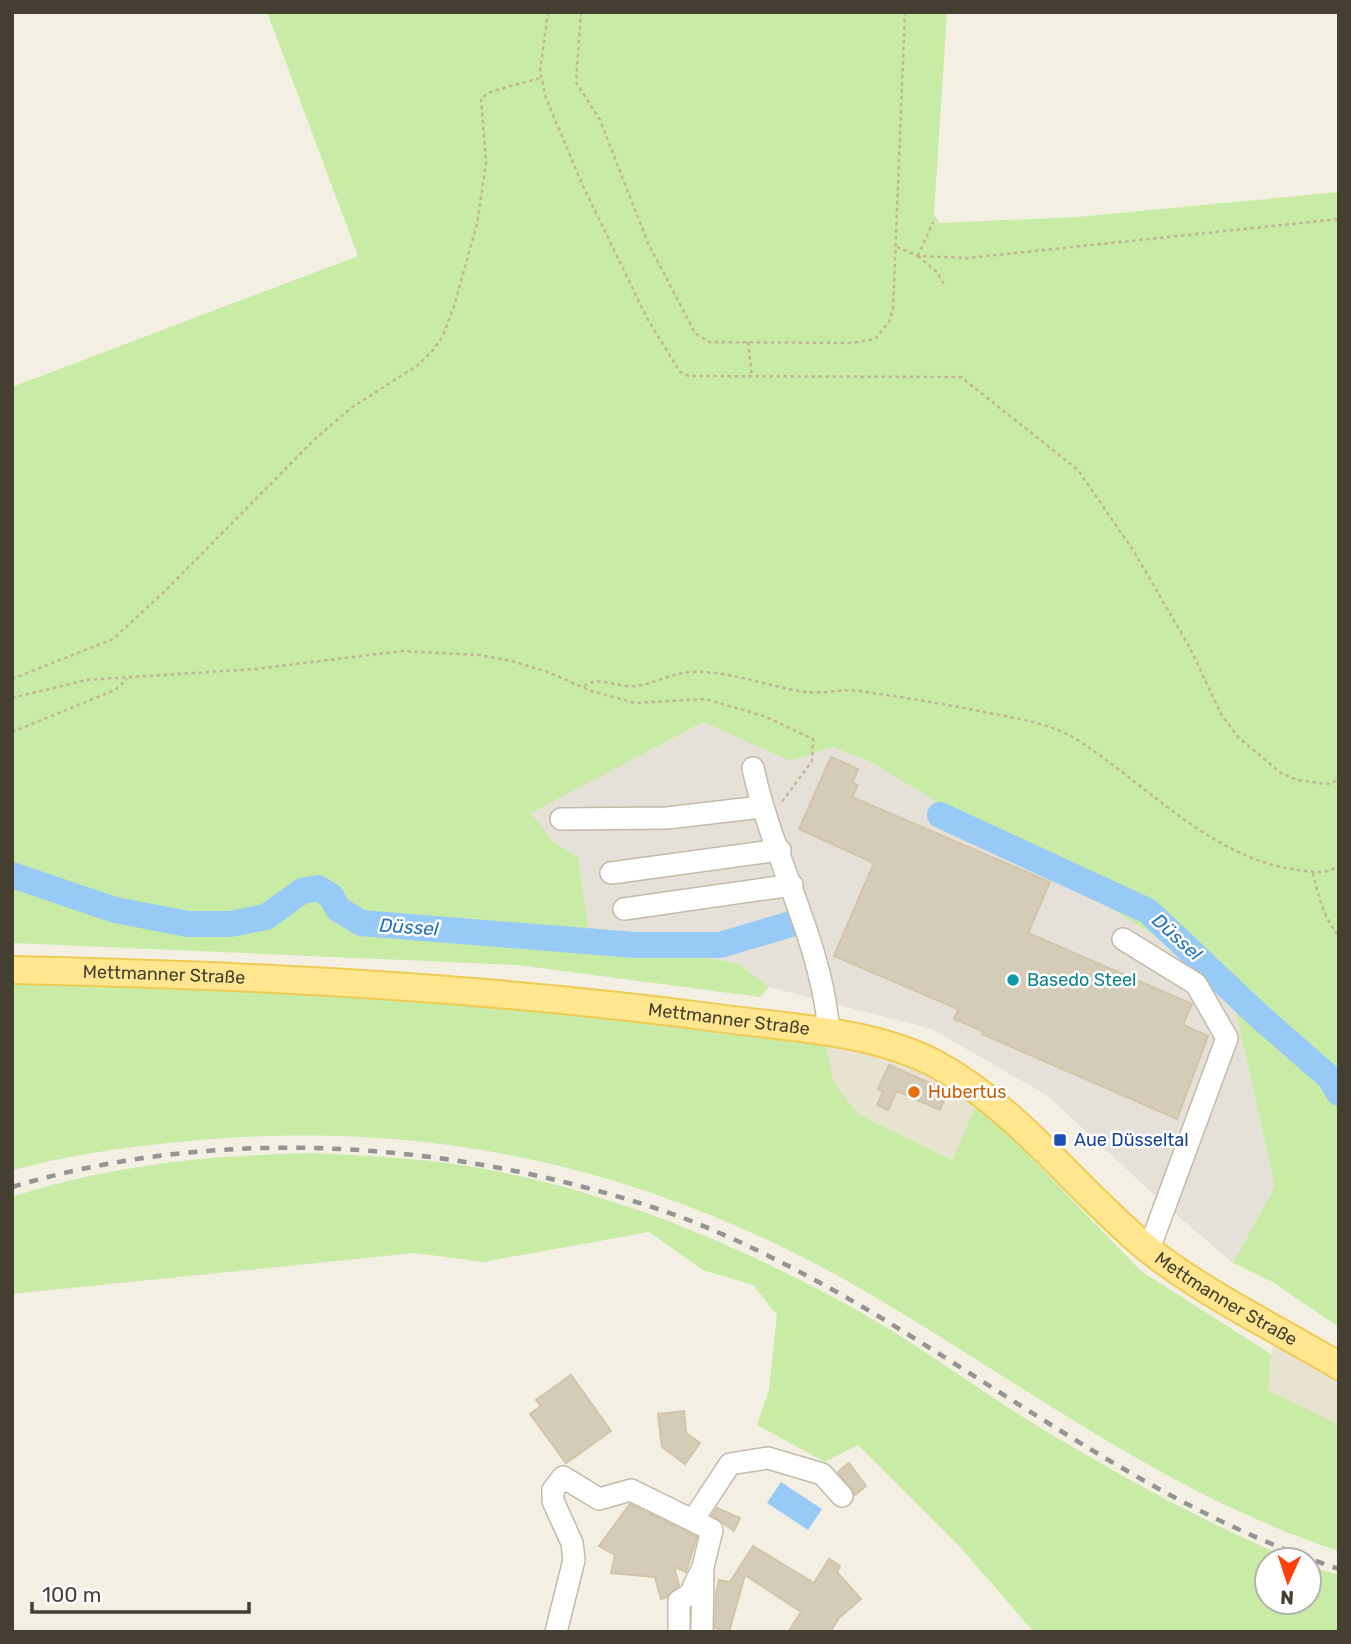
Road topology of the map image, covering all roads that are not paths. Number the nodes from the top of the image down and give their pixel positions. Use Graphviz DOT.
graph roads {
  1 [pos="752,768"];
  2 [pos="763,815"];
  3 [pos="561,819"];
  4 [pos="779,850"];
  5 [pos="611,873"];
  6 [pos="792,884"];
  7 [pos="624,909"];
  8 [pos="1123,939"];
  9 [pos="12,970"];
  10 [pos="829,1033"];
  11 [pos="1149,1249"];
  12 [pos="1339,1366"];
  13 [pos="842,1496"];
  14 [pos="693,1520"];
  15 [pos="703,1567"];
  16 [pos="556,1632"];
  17 [pos="679,1632"];
  18 [pos="702,1632"];
  1 -- 2 [label="lane"];
  2 -- 3 [label="lane"];
  2 -- 4 [label="lane"];
  4 -- 5 [label="lane"];
  4 -- 6 [label="lane"];
  6 -- 7 [label="lane"];
  6 -- 10 [label="lane"];
  8 -- 11 [label="lane"];
  9 -- 10 [label="main road, Mettmanner Straße"];
  10 -- 11 [label="main road, Mettmanner Straße"];
  11 -- 12 [label="main road, Mettmanner Straße"];
  13 -- 14 [label="lane"];
  14 -- 15 [label="lane"];
  14 -- 16 [label="lane"];
  15 -- 17 [label="lane"];
  15 -- 18 [label="lane"];
}
